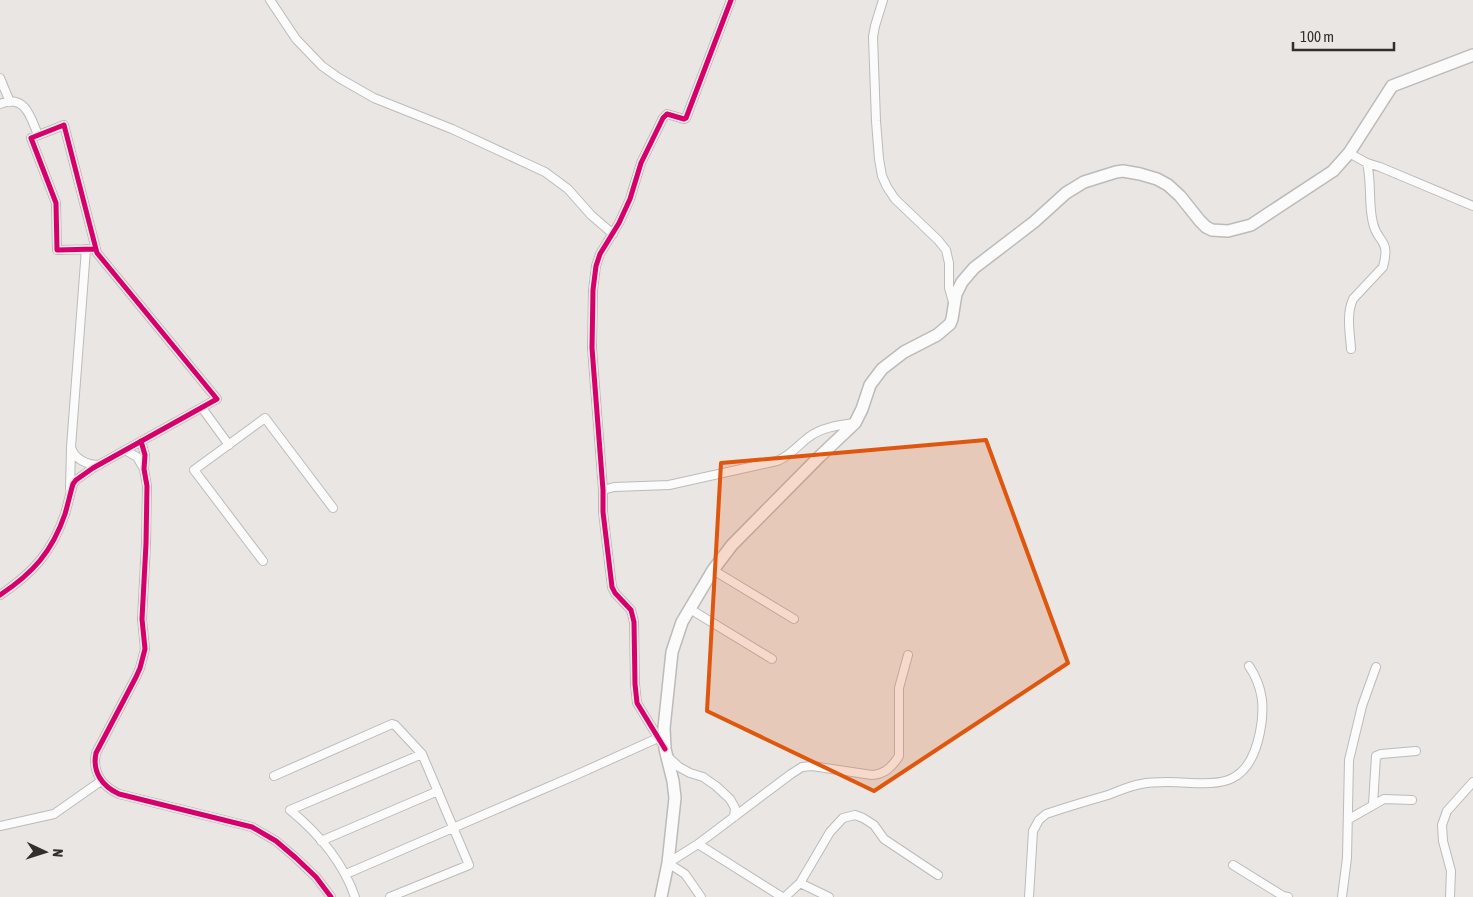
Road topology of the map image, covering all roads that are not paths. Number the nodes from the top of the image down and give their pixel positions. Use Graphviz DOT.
graph roads {
  1 [pos="270,0"];
  2 [pos="731,0"];
  3 [pos="883,0"];
  4 [pos="1473,55"];
  5 [pos="0,78"];
  6 [pos="10,102"];
  7 [pos="0,104"];
  8 [pos="38,135"];
  9 [pos="1349,153"];
  10 [pos="1367,163"];
  11 [pos="1473,206"];
  12 [pos="612,234"];
  13 [pos="96,249"];
  14 [pos="86,250"];
  15 [pos="954,304"];
  16 [pos="1351,349"];
  17 [pos="202,408"];
  18 [pos="855,423"];
  19 [pos="141,442"];
  20 [pos="229,445"];
  21 [pos="71,447"];
  22 [pos="125,450"];
  23 [pos="99,465"];
  24 [pos="144,469"];
  25 [pos="603,490"];
  26 [pos="70,494"];
  27 [pos="333,508"];
  28 [pos="263,561"];
  29 [pos="714,570"];
  30 [pos="0,595"];
  31 [pos="690,610"];
  32 [pos="794,619"];
  33 [pos="908,655"];
  34 [pos="772,659"];
  35 [pos="1249,666"];
  36 [pos="1376,667"];
  37 [pos="658,738"];
  38 [pos="1416,751"];
  39 [pos="666,752"];
  40 [pos="422,754"];
  41 [pos="274,776"];
  42 [pos="101,781"];
  43 [pos="1473,782"];
  44 [pos="438,791"];
  45 [pos="1412,800"];
  46 [pos="1373,804"];
  47 [pos="734,817"];
  48 [pos="1349,819"];
  49 [pos="0,826"];
  50 [pos="454,827"];
  51 [pos="321,841"];
  52 [pos="698,844"];
  53 [pos="668,864"];
  54 [pos="1233,866"];
  55 [pos="346,874"];
  56 [pos="938,875"];
  57 [pos="800,883"];
  58 [pos="332,897"];
  59 [pos="355,897"];
  60 [pos="390,897"];
  61 [pos="661,897"];
  62 [pos="701,897"];
  63 [pos="782,897"];
  64 [pos="786,897"];
  65 [pos="829,897"];
  66 [pos="1029,897"];
  67 [pos="1288,897"];
  68 [pos="1342,897"];
  69 [pos="1450,897"];
  1 -- 12 [label="street"];
  2 -- 12 [label="street"];
  3 -- 15 [label="street"];
  4 -- 9 [label="main road"];
  5 -- 6 [label="street"];
  6 -- 7 [label="street"];
  6 -- 8 [label="street"];
  8 -- 13 [label="street"];
  8 -- 14 [label="street"];
  9 -- 10 [label="street"];
  9 -- 15 [label="main road"];
  10 -- 11 [label="street"];
  10 -- 16 [label="street"];
  12 -- 25 [label="street"];
  13 -- 14 [label="street"];
  13 -- 17 [label="street"];
  14 -- 21 [label="street"];
  15 -- 18 [label="main road"];
  17 -- 19 [label="street"];
  17 -- 20 [label="street"];
  18 -- 25 [label="street"];
  18 -- 29 [label="main road"];
  19 -- 22 [label="street"];
  19 -- 24 [label="street"];
  20 -- 27 [label="street"];
  20 -- 28 [label="street"];
  21 -- 23 [label="street"];
  21 -- 26 [label="street"];
  22 -- 23 [label="street"];
  22 -- 24 [label="street"];
  23 -- 26 [label="street"];
  24 -- 42 [label="street"];
  25 -- 37 [label="street"];
  26 -- 30 [label="street"];
  29 -- 31 [label="main road"];
  29 -- 32 [label="street"];
  31 -- 34 [label="street"];
  31 -- 39 [label="main road"];
  33 -- 47 [label="street"];
  35 -- 66 [label="street"];
  36 -- 48 [label="street"];
  37 -- 39 [label="street"];
  37 -- 50 [label="street"];
  38 -- 46 [label="street"];
  39 -- 47 [label="street"];
  39 -- 53 [label="main road"];
  40 -- 41 [label="street"];
  40 -- 44 [label="street"];
  40 -- 51 [label="street"];
  42 -- 49 [label="street"];
  42 -- 58 [label="street"];
  43 -- 69 [label="street"];
  44 -- 50 [label="street"];
  44 -- 51 [label="street"];
  45 -- 46 [label="street"];
  46 -- 48 [label="street"];
  47 -- 52 [label="street"];
  48 -- 68 [label="street"];
  50 -- 55 [label="street"];
  50 -- 60 [label="street"];
  51 -- 55 [label="street"];
  52 -- 53 [label="street"];
  52 -- 63 [label="street"];
  53 -- 61 [label="main road"];
  53 -- 62 [label="street"];
  54 -- 67 [label="street"];
  55 -- 59 [label="street"];
  56 -- 57 [label="street"];
  57 -- 64 [label="street"];
  57 -- 65 [label="street"];
}
